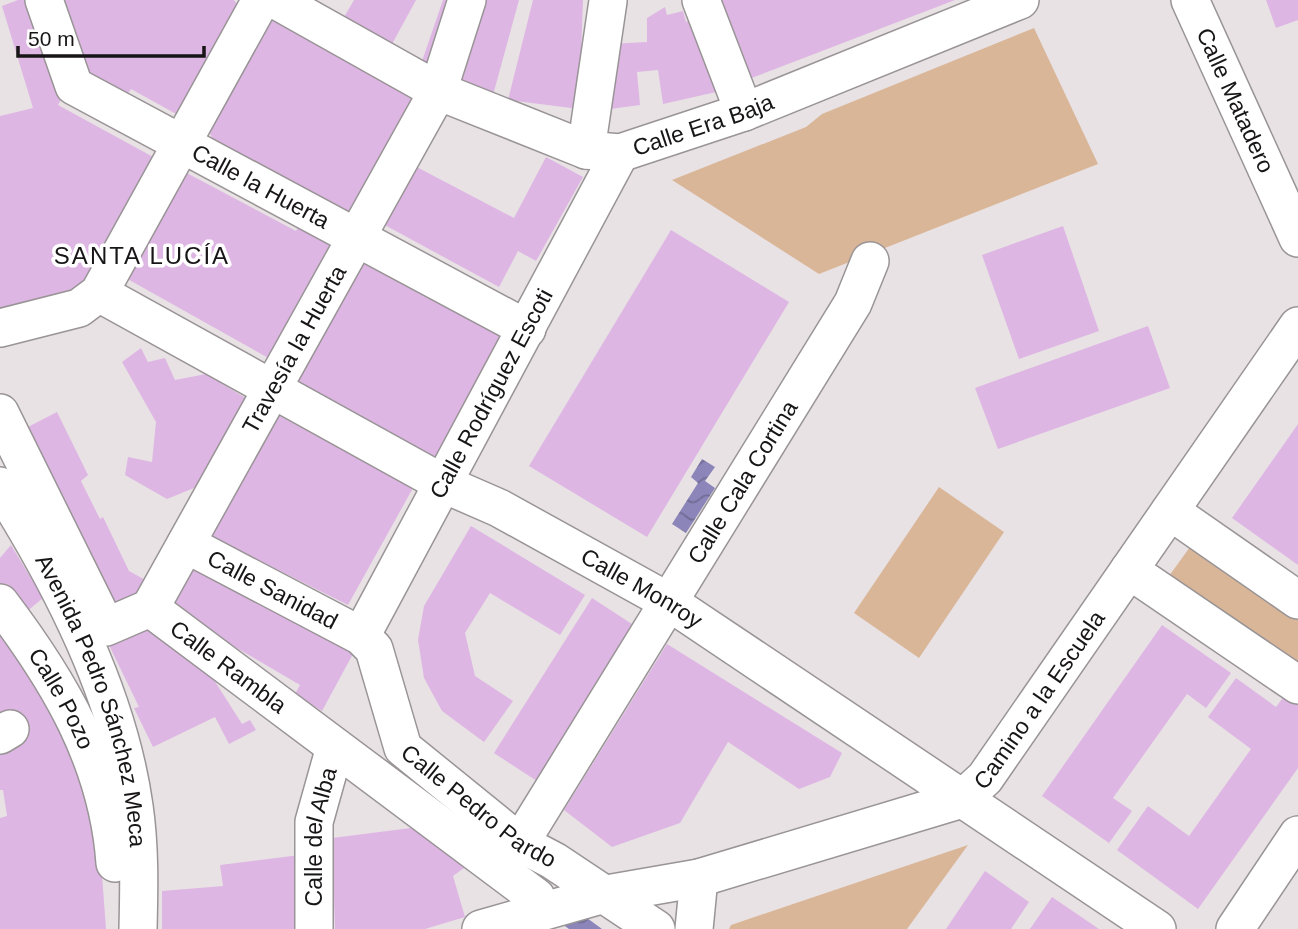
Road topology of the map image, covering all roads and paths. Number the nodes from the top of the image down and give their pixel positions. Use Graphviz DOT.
graph roads {
  1 [pos="44,0"];
  2 [pos="261,0"];
  3 [pos="276,0"];
  4 [pos="467,0"];
  5 [pos="701,0"];
  6 [pos="1020,0"];
  7 [pos="1190,0"];
  8 [pos="608,1"];
  9 [pos="438,91"];
  10 [pos="744,112"];
  11 [pos="181,144"];
  12 [pos="603,151"];
  13 [pos="1298,238"];
  14 [pos="357,239"];
  15 [pos="870,261"];
  16 [pos="99,293"];
  17 [pos="1298,326"];
  18 [pos="0,328"];
  19 [pos="527,329"];
  20 [pos="271,388"];
  21 [pos="0,413"];
  22 [pos="443,484"];
  23 [pos="0,486"];
  24 [pos="1170,511"];
  25 [pos="10,531"];
  26 [pos="186,544"];
  27 [pos="1129,570"];
  28 [pos="1298,600"];
  29 [pos="669,602"];
  30 [pos="0,603"];
  31 [pos="150,608"];
  32 [pos="361,636"];
  33 [pos="1298,685"];
  34 [pos="335,747"];
  35 [pos="962,799"];
  36 [pos="1298,835"];
  37 [pos="520,843"];
  38 [pos="699,878"];
  39 [pos="601,895"];
  40 [pos="536,897"];
  41 [pos="120,929"];
  42 [pos="138,929"];
  43 [pos="314,929"];
  44 [pos="481,929"];
  45 [pos="656,929"];
  46 [pos="694,929"];
  47 [pos="1157,929"];
  48 [pos="1235,929"];
  1 -- 11 [label="street, Calle la Huerta"];
  2 -- 11 [label="street"];
  3 -- 9 [label="street"];
  4 -- 9 [label="street, Travesía la Huerta"];
  5 -- 10 [label="street"];
  6 -- 10 [label="street, Calle Era Baja"];
  7 -- 13 [label="street, Calle Matadero"];
  8 -- 12 [label="street, Calle Rodríguez Escoti"];
  9 -- 12 [label="street"];
  9 -- 14 [label="street, Travesía la Huerta"];
  10 -- 12 [label="street, Calle Era Baja"];
  11 -- 14 [label="street, Calle la Huerta"];
  11 -- 16 [label="street"];
  12 -- 19 [label="street, Calle Rodríguez Escoti"];
  14 -- 19 [label="street, Calle la Huerta"];
  14 -- 20 [label="street, Travesía la Huerta"];
  15 -- 29 [label="street, Calle Cala Cortina"];
  16 -- 18 [label="street"];
  16 -- 20 [label="street, Calle Monroy"];
  17 -- 24 [label="street, Camino a la Escuela"];
  19 -- 22 [label="street, Calle Rodríguez Escoti"];
  20 -- 22 [label="street, Calle Monroy"];
  20 -- 26 [label="street, Travesía la Huerta"];
  21 -- 31 [label="street, Calle Rambla"];
  22 -- 29 [label="street, Calle Monroy"];
  22 -- 32 [label="street, Calle Rodríguez Escoti"];
  23 -- 25 [label="street, Avenida Pedro Sánchez Meca"];
  24 -- 27 [label="street, Camino a la Escuela"];
  24 -- 28 [label="street"];
  25 -- 42 [label="street, Avenida Pedro Sánchez Meca"];
  26 -- 31 [label="street, Travesía la Huerta"];
  26 -- 32 [label="street, Calle Sanidad"];
  27 -- 33 [label="street"];
  27 -- 35 [label="street, Camino a la Escuela"];
  29 -- 35 [label="street, Calle Monroy"];
  29 -- 37 [label="street, Calle Cala Cortina"];
  30 -- 41 [label="street, Calle Pozo"];
  31 -- 34 [label="street, Calle Rambla"];
  32 -- 37 [label="street, Calle Pedro Pardo"];
  34 -- 40 [label="street, Calle Rambla"];
  34 -- 43 [label="street, Calle del Alba"];
  35 -- 38 [label="street, Camino a la Escuela"];
  35 -- 47 [label="street, Calle Monroy"];
  36 -- 48 [label="street"];
  37 -- 39 [label="street, Calle Pedro Pardo"];
  38 -- 39 [label="street, Camino a la Escuela"];
  38 -- 46 [label="street"];
  39 -- 44 [label="street, Camino a la Escuela"];
  39 -- 45 [label="street, Calle Pedro Pardo"];
}
